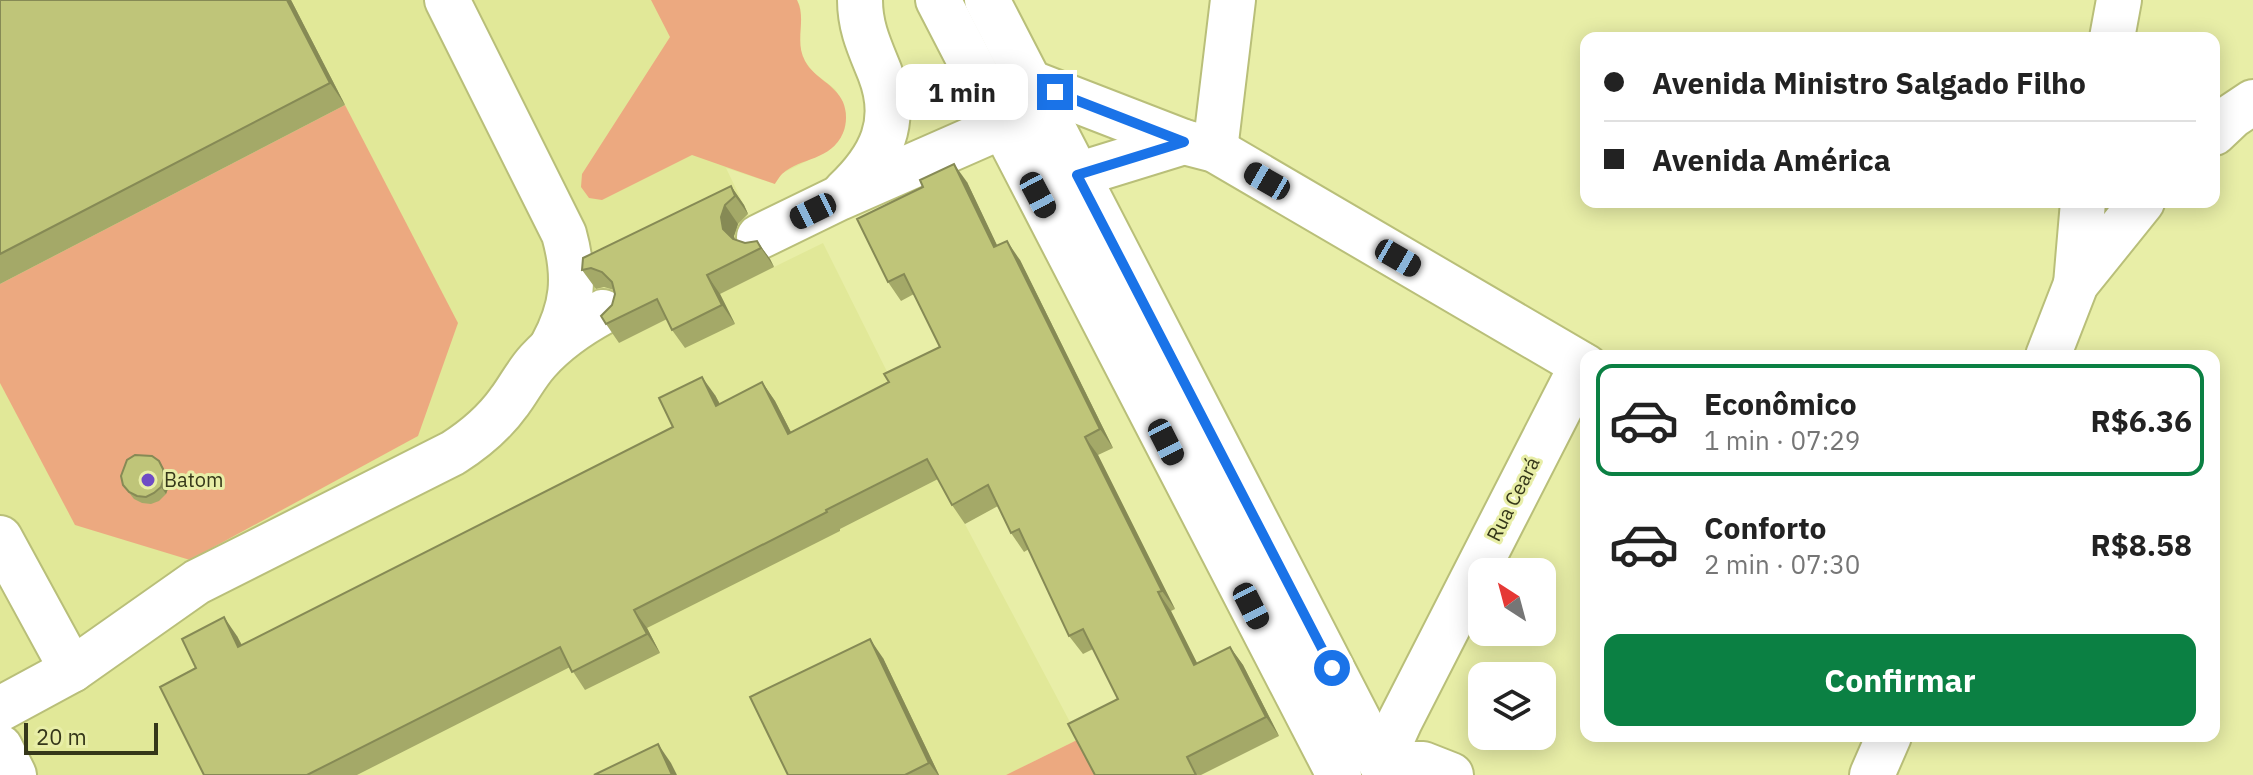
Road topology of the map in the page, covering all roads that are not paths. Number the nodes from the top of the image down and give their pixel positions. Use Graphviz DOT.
graph roads {
  1 [pos="447,0"];
  2 [pos="860,0"];
  3 [pos="938,0"];
  4 [pos="987,0"];
  5 [pos="1233,0"];
  6 [pos="2119,0"];
  7 [pos="2113,32"];
  8 [pos="1029,82"];
  9 [pos="2253,102"];
  10 [pos="996,114"];
  11 [pos="2220,127"];
  12 [pos="1199,146"];
  13 [pos="1077,175"];
  14 [pos="1038,195"];
  15 [pos="839,198"];
  16 [pos="2082,208"];
  17 [pos="2137,208"];
  18 [pos="759,237"];
  19 [pos="2076,284"];
  20 [pos="603,312"];
  21 [pos="552,346"];
  22 [pos="2050,350"];
  23 [pos="1580,364"];
  24 [pos="1580,374"];
  25 [pos="0,538"];
  26 [pos="72,670"];
  27 [pos="0,709"];
  28 [pos="1886,742"];
  29 [pos="0,747"];
  30 [pos="1373,771"];
  31 [pos="14,775"];
  32 [pos="1339,775"];
  33 [pos="1451,775"];
  34 [pos="1872,775"];
  1 -- 21 [label="street"];
  2 -- 15 [label="street"];
  3 -- 10 [label="street"];
  4 -- 8 [label="street"];
  5 -- 12 [label="street"];
  6 -- 7 [label="street"];
  8 -- 10 [label="street"];
  8 -- 12 [label="street"];
  8 -- 13 [label="street"];
  9 -- 11 [label="street"];
  10 -- 14 [label="street"];
  10 -- 15 [label="street"];
  12 -- 13 [label="street"];
  12 -- 23 [label="street"];
  13 -- 14 [label="street"];
  13 -- 30 [label="street"];
  14 -- 32 [label="street"];
  15 -- 18 [label="street"];
  16 -- 19 [label="street"];
  17 -- 19 [label="street"];
  19 -- 22 [label="street"];
  20 -- 21 [label="street"];
  21 -- 26 [label="street"];
  24 -- 30 [label="street, Rua Ceará"];
  25 -- 26 [label="street"];
  26 -- 27 [label="street"];
  28 -- 34 [label="street"];
  29 -- 31 [label="street"];
  30 -- 33 [label="street"];
}
